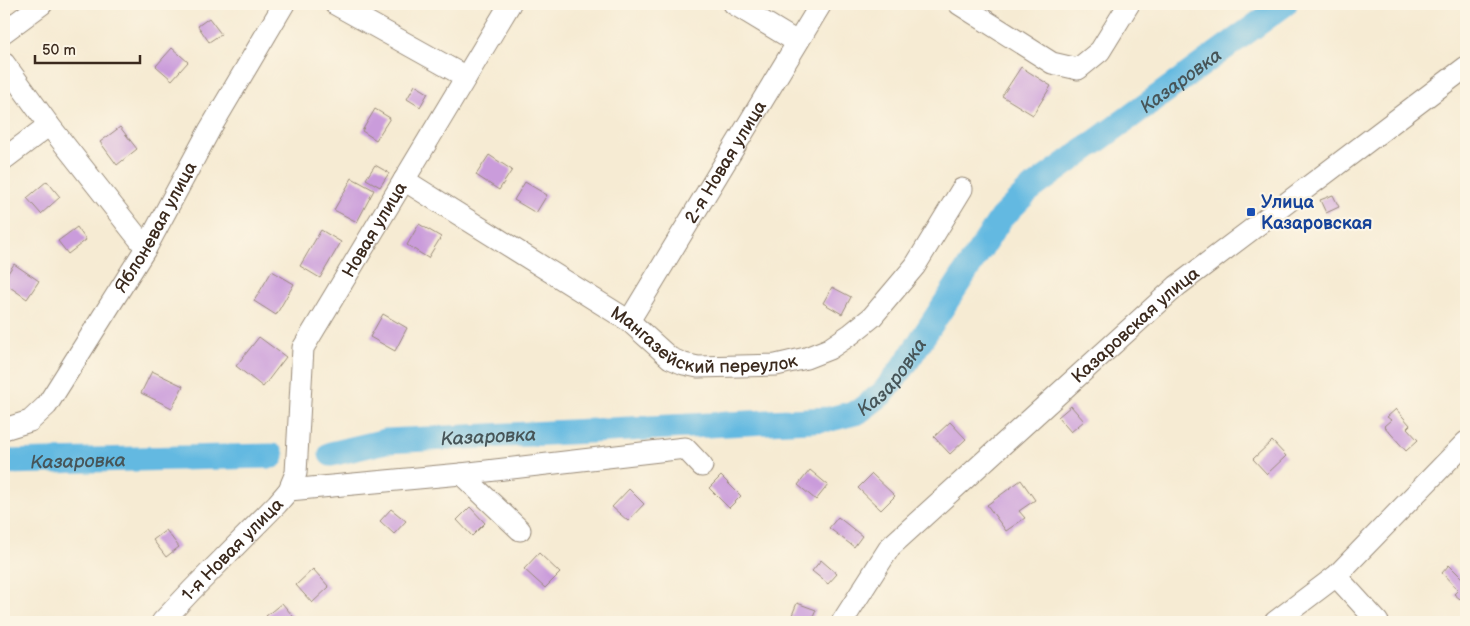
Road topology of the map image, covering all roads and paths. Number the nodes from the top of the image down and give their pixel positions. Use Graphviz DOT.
graph roads {
  1 [pos="42,4"];
  2 [pos="284,4"];
  3 [pos="335,4"];
  4 [pos="510,4"];
  5 [pos="734,4"];
  6 [pos="821,4"];
  7 [pos="959,4"];
  8 [pos="1129,4"];
  9 [pos="4,32"];
  10 [pos="797,42"];
  11 [pos="4,63"];
  12 [pos="1466,66"];
  13 [pos="466,77"];
  14 [pos="49,125"];
  15 [pos="4,159"];
  16 [pos="404,180"];
  17 [pos="962,189"];
  18 [pos="146,248"];
  19 [pos="629,320"];
  20 [pos="4,429"];
  21 [pos="1466,442"];
  22 [pos="702,466"];
  23 [pos="461,474"];
  24 [pos="293,481"];
  25 [pos="520,530"];
  26 [pos="1336,576"];
  27 [pos="162,622"];
  28 [pos="842,622"];
  29 [pos="1275,622"];
  30 [pos="1378,622"];
  1 -- 9 [label="street"];
  2 -- 18 [label="street, Яблоневая улица"];
  3 -- 13 [label="street"];
  4 -- 13 [label="street, Новая улица"];
  5 -- 10 [label="street"];
  6 -- 10 [label="street, 2-я Новая улица"];
  7 -- 8 [label="street"];
  10 -- 19 [label="street, 2-я Новая улица"];
  11 -- 14 [label="street"];
  12 -- 28 [label="street, Казаровская улица"];
  13 -- 16 [label="street, Новая улица"];
  14 -- 15 [label="street"];
  14 -- 18 [label="street"];
  16 -- 19 [label="street, Мангазейский переулок"];
  16 -- 24 [label="street, Новая улица"];
  17 -- 19 [label="street, Мангазейский переулок"];
  18 -- 20 [label="street, Яблоневая улица"];
  21 -- 26 [label="street"];
  22 -- 23 [label="street"];
  23 -- 24 [label="street"];
  23 -- 25 [label="street"];
  24 -- 27 [label="street, 1-я Новая улица"];
  26 -- 29 [label="street"];
  26 -- 30 [label="street"];
}
